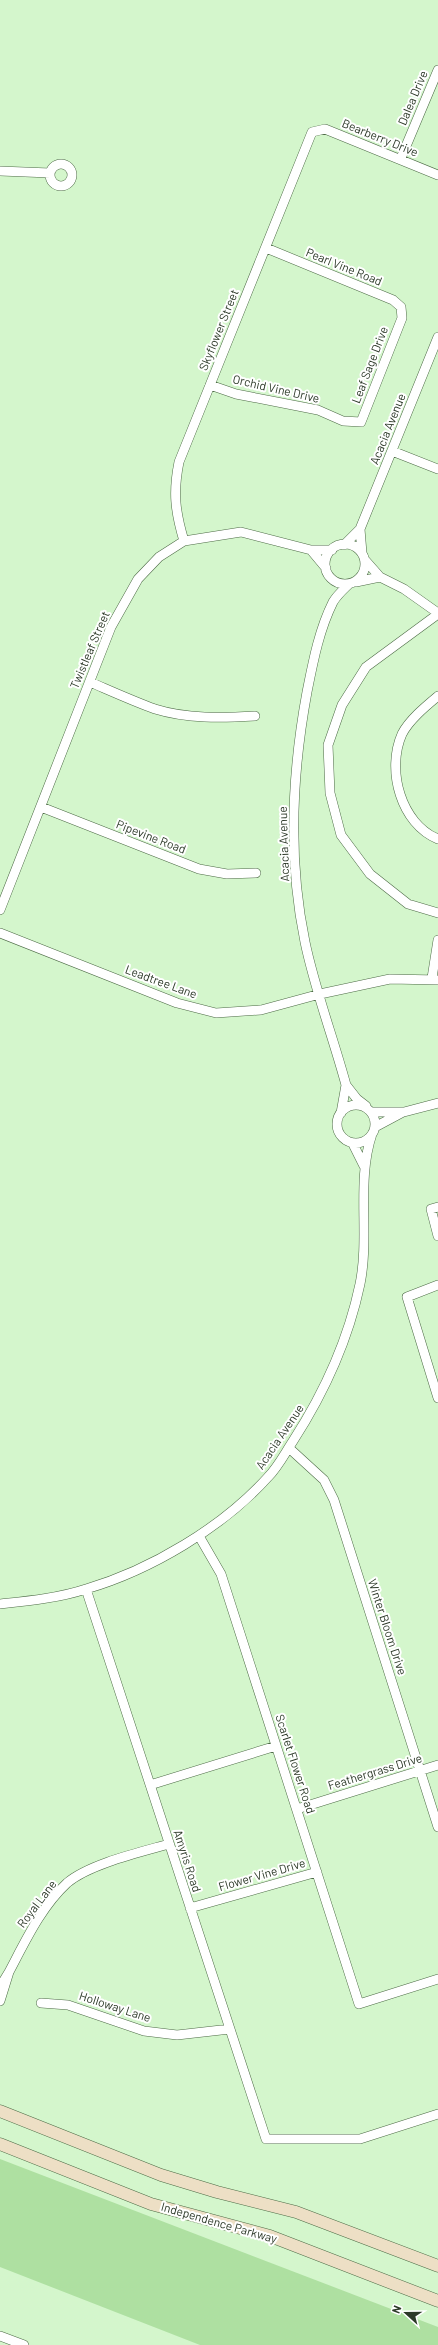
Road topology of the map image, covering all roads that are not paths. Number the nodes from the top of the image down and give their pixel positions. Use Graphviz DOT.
graph roads {
  1 [pos="438,70"];
  2 [pos="312,132"];
  3 [pos="401,158"];
  4 [pos="0,171"];
  5 [pos="50,173"];
  6 [pos="438,174"];
  7 [pos="266,248"];
  8 [pos="402,318"];
  9 [pos="438,337"];
  10 [pos="210,385"];
  11 [pos="361,422"];
  12 [pos="392,451"];
  13 [pos="438,469"];
  14 [pos="360,529"];
  15 [pos="184,541"];
  16 [pos="344,545"];
  17 [pos="310,550"];
  18 [pos="332,550"];
  19 [pos="363,556"];
  20 [pos="326,568"];
  21 [pos="380,577"];
  22 [pos="332,579"];
  23 [pos="352,583"];
  24 [pos="334,601"];
  25 [pos="438,614"];
  26 [pos="90,682"];
  27 [pos="438,696"];
  28 [pos="255,716"];
  29 [pos="41,807"];
  30 [pos="438,840"];
  31 [pos="256,873"];
  32 [pos="0,910"];
  33 [pos="438,913"];
  34 [pos="0,933"];
  35 [pos="438,940"];
  36 [pos="435,979"];
  37 [pos="320,994"];
  38 [pos="346,1085"];
  39 [pos="438,1102"];
  40 [pos="369,1109"];
  41 [pos="404,1112"];
  42 [pos="340,1115"];
  43 [pos="374,1131"];
  44 [pos="353,1144"];
  45 [pos="364,1166"];
  46 [pos="438,1207"];
  47 [pos="438,1236"];
  48 [pos="438,1285"];
  49 [pos="438,1398"];
  50 [pos="288,1448"];
  51 [pos="199,1536"];
  52 [pos="86,1590"];
  53 [pos="0,1604"];
  54 [pos="276,1746"];
  55 [pos="438,1765"];
  56 [pos="420,1771"];
  57 [pos="150,1785"];
  58 [pos="296,1809"];
  59 [pos="438,1827"];
  60 [pos="169,1844"];
  61 [pos="317,1872"];
  62 [pos="190,1908"];
  63 [pos="9,1972"];
  64 [pos="438,1979"];
  65 [pos="0,1987"];
  66 [pos="0,2001"];
  67 [pos="42,2003"];
  68 [pos="230,2029"];
  69 [pos="0,2111"];
  70 [pos="438,2114"];
  71 [pos="0,2144"];
  72 [pos="438,2266"];
  73 [pos="438,2300"];
  74 [pos="0,2336"];
  75 [pos="14,2343"];
  76 [pos="24,2345"];
  1 -- 3 [label="street, Dalea Drive"];
  2 -- 3 [label="street, Bearberry Drive"];
  2 -- 7 [label="street, Skyflower Street"];
  3 -- 6 [label="street, Bearberry Drive"];
  4 -- 5 [label="street"];
  7 -- 8 [label="street, Pearl Vine Road"];
  7 -- 10 [label="street, Skyflower Street"];
  8 -- 11 [label="street, Leaf Sage Drive"];
  9 -- 12 [label="street, Acacia Avenue"];
  10 -- 11 [label="street, Orchid Vine Drive"];
  10 -- 15 [label="street, Skyflower Street"];
  12 -- 13 [label="street"];
  12 -- 14 [label="street, Acacia Avenue"];
  14 -- 16 [label="street, Acacia Avenue"];
  14 -- 19 [label="street, Acacia Avenue"];
  15 -- 17 [label="street, Twistleaf Street"];
  15 -- 26 [label="street, Twistleaf Street"];
  16 -- 18 [label="street"];
  16 -- 19 [label="street"];
  17 -- 18 [label="street, Twistleaf Street"];
  17 -- 20 [label="street"];
  18 -- 20 [label="street"];
  19 -- 21 [label="street"];
  19 -- 23 [label="street"];
  20 -- 22 [label="street"];
  21 -- 23 [label="street"];
  21 -- 25 [label="street"];
  22 -- 23 [label="street"];
  22 -- 24 [label="street, Acacia Avenue"];
  23 -- 24 [label="street, Acacia Avenue"];
  24 -- 37 [label="street, Acacia Avenue"];
  25 -- 33 [label="street"];
  26 -- 28 [label="street"];
  26 -- 29 [label="street, Twistleaf Street"];
  27 -- 30 [label="street"];
  29 -- 31 [label="street, Pipevine Road"];
  29 -- 32 [label="street, Twistleaf Street"];
  34 -- 37 [label="street, Leadtree Lane"];
  35 -- 36 [label="street"];
  36 -- 37 [label="street, Leadtree Lane"];
  37 -- 38 [label="street, Acacia Avenue"];
  38 -- 40 [label="street"];
  38 -- 42 [label="street"];
  39 -- 41 [label="street"];
  40 -- 41 [label="street"];
  40 -- 42 [label="street"];
  40 -- 43 [label="street"];
  41 -- 43 [label="street"];
  42 -- 44 [label="street"];
  43 -- 44 [label="street"];
  43 -- 45 [label="street"];
  44 -- 45 [label="street"];
  45 -- 50 [label="street, Acacia Avenue"];
  46 -- 47 [label="street"];
  48 -- 49 [label="street"];
  50 -- 51 [label="street, Acacia Avenue"];
  50 -- 56 [label="street, Winter Bloom Drive"];
  51 -- 52 [label="street, Acacia Avenue"];
  51 -- 54 [label="street, Scarlet Flower Road"];
  52 -- 53 [label="street, Acacia Avenue"];
  52 -- 57 [label="street, Amyris Road"];
  54 -- 57 [label="street"];
  54 -- 58 [label="street, Scarlet Flower Road"];
  55 -- 56 [label="street, Feathergrass Drive"];
  56 -- 58 [label="street, Feathergrass Drive"];
  56 -- 59 [label="street, Winter Bloom Drive"];
  57 -- 60 [label="street, Amyris Road"];
  58 -- 61 [label="street, Scarlet Flower Road"];
  60 -- 62 [label="street, Amyris Road"];
  60 -- 63 [label="street, Royal Lane"];
  61 -- 62 [label="street, Flower Vine Drive"];
  61 -- 64 [label="street, Scarlet Flower Road"];
  62 -- 68 [label="street, Amyris Road"];
  63 -- 65 [label="street, Royal Lane"];
  63 -- 66 [label="street, Royal Lane"];
  67 -- 68 [label="street, Holloway Lane"];
  68 -- 70 [label="street, Amyris Road"];
  69 -- 72 [label="main road"];
  71 -- 73 [label="main road, Independence Parkway"];
  74 -- 75 [label="street"];
  75 -- 76 [label="street"];
}
